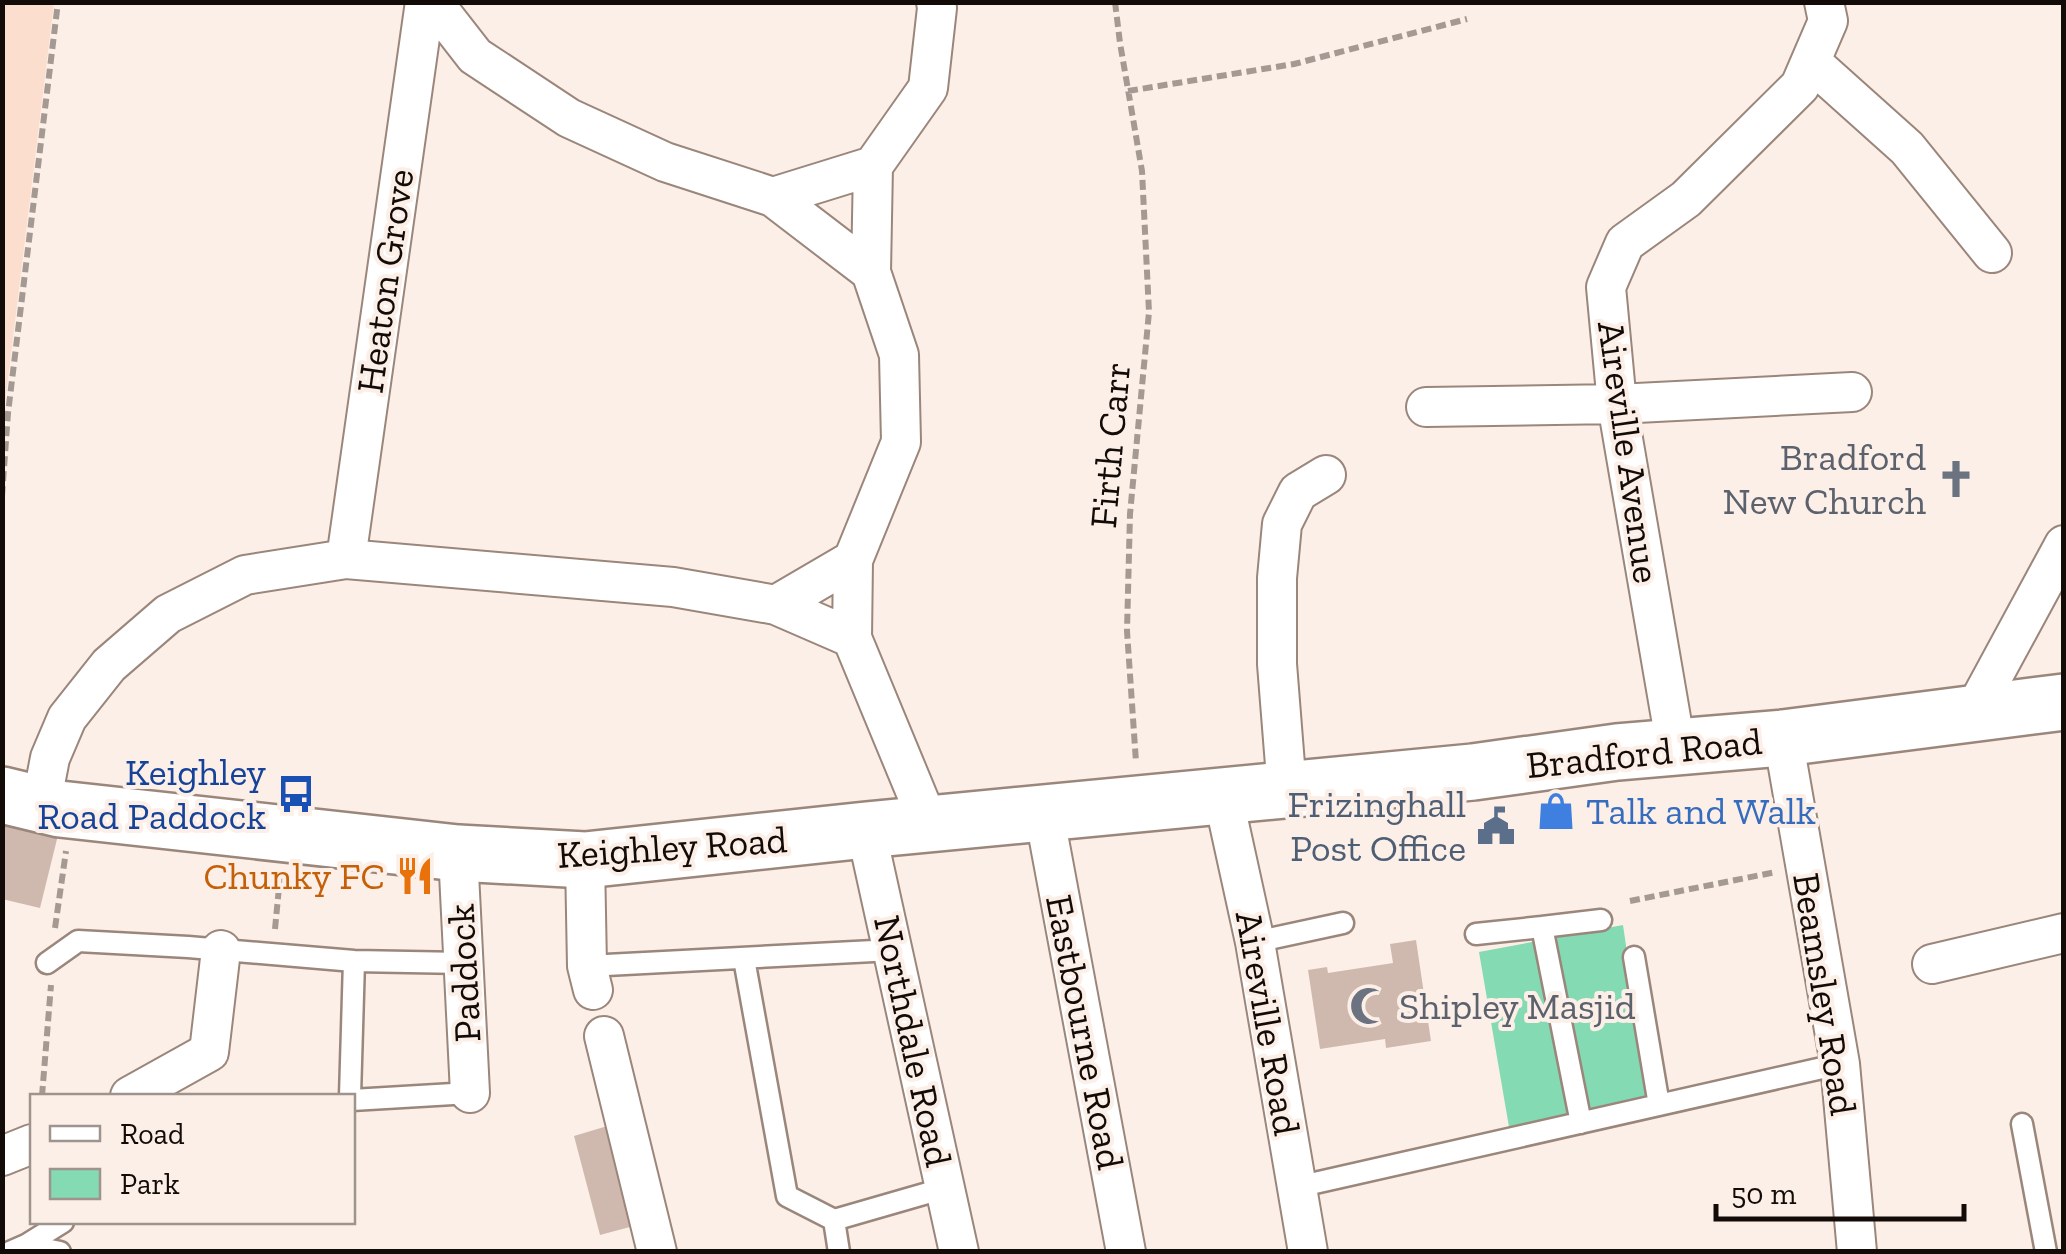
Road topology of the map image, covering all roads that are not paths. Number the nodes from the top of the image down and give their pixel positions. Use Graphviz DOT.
graph roads {
  1 [pos="424,2"];
  2 [pos="433,2"];
  3 [pos="936,2"];
  4 [pos="1824,2"];
  5 [pos="1811,62"];
  6 [pos="873,166"];
  7 [pos="773,196"];
  8 [pos="1992,254"];
  9 [pos="871,272"];
  10 [pos="1852,392"];
  11 [pos="1617,404"];
  12 [pos="1426,408"];
  13 [pos="1326,475"];
  14 [pos="2064,546"];
  15 [pos="346,560"];
  16 [pos="853,560"];
  17 [pos="776,605"];
  18 [pos="852,638"];
  19 [pos="2064,702"];
  20 [pos="1972,713"];
  21 [pos="1782,738"];
  22 [pos="1676,748"];
  23 [pos="1287,790"];
  24 [pos="1223,796"];
  25 [pos="39,804"];
  26 [pos="1044,813"];
  27 [pos="929,824"];
  28 [pos="866,830"];
  29 [pos="458,853"];
  30 [pos="585,860"];
  31 [pos="1601,920"];
  32 [pos="1343,923"];
  33 [pos="1542,927"];
  34 [pos="1476,934"];
  35 [pos="2064,934"];
  36 [pos="1254,942"];
  37 [pos="221,950"];
  38 [pos="892,950"];
  39 [pos="1634,957"];
  40 [pos="744,959"];
  41 [pos="50,961"];
  42 [pos="354,961"];
  43 [pos="463,963"];
  44 [pos="1932,964"];
  45 [pos="590,978"];
  46 [pos="604,1036"];
  47 [pos="1840,1064"];
  48 [pos="134,1094"];
  49 [pos="351,1094"];
  50 [pos="470,1094"];
  51 [pos="355,1098"];
  52 [pos="1659,1105"];
  53 [pos="1581,1122"];
  54 [pos="2022,1124"];
  55 [pos="30,1145"];
  56 [pos="2,1156"];
  57 [pos="1297,1187"];
  58 [pos="945,1188"];
  59 [pos="834,1220"];
  60 [pos="60,1224"];
  61 [pos="18,1248"];
  62 [pos="60,1252"];
  63 [pos="656,1252"];
  64 [pos="839,1252"];
  65 [pos="959,1252"];
  66 [pos="1126,1252"];
  67 [pos="1308,1252"];
  68 [pos="1857,1252"];
  69 [pos="2046,1252"];
  1 -- 15 [label="street, Heaton Grove"];
  2 -- 7 [label="street"];
  3 -- 6 [label="street"];
  4 -- 5 [label="street, Aireville Avenue"];
  5 -- 8 [label="street"];
  5 -- 11 [label="street, Aireville Avenue"];
  6 -- 7 [label="street"];
  6 -- 9 [label="street"];
  7 -- 9 [label="street"];
  9 -- 16 [label="street"];
  10 -- 11 [label="street"];
  11 -- 12 [label="street"];
  11 -- 22 [label="street, Aireville Avenue"];
  13 -- 23 [label="street"];
  14 -- 20 [label="street"];
  15 -- 17 [label="street"];
  15 -- 25 [label="street"];
  16 -- 17 [label="street"];
  16 -- 18 [label="street"];
  17 -- 18 [label="street"];
  18 -- 27 [label="street"];
  19 -- 20 [label="highway, Bradford Road"];
  20 -- 21 [label="highway, Bradford Road"];
  21 -- 22 [label="highway, Bradford Road"];
  21 -- 47 [label="street, Beamsley Road"];
  22 -- 23 [label="highway, Bradford Road"];
  23 -- 24 [label="highway, Bradford Road"];
  24 -- 26 [label="highway, Keighley Road"];
  24 -- 36 [label="street, Aireville Road"];
  25 -- 29 [label="highway, Keighley Road"];
  26 -- 27 [label="highway, Keighley Road"];
  26 -- 66 [label="street, Eastbourne Road"];
  27 -- 28 [label="highway, Keighley Road"];
  28 -- 30 [label="highway, Keighley Road"];
  28 -- 38 [label="street, Northdale Road"];
  29 -- 30 [label="highway, Keighley Road"];
  29 -- 43 [label="street, Paddock"];
  30 -- 45 [label="street"];
  31 -- 33 [label="lane"];
  32 -- 36 [label="lane"];
  33 -- 34 [label="lane"];
  33 -- 53 [label="lane"];
  35 -- 44 [label="street"];
  36 -- 57 [label="street, Aireville Road"];
  37 -- 41 [label="lane"];
  37 -- 42 [label="lane"];
  37 -- 48 [label="street"];
  38 -- 40 [label="lane"];
  38 -- 58 [label="street, Northdale Road"];
  39 -- 52 [label="lane"];
  40 -- 45 [label="lane"];
  40 -- 59 [label="lane"];
  42 -- 43 [label="lane"];
  42 -- 49 [label="lane"];
  43 -- 50 [label="street, Paddock"];
  46 -- 63 [label="street"];
  47 -- 52 [label="lane"];
  47 -- 68 [label="street, Beamsley Road"];
  50 -- 51 [label="lane"];
  52 -- 53 [label="lane"];
  53 -- 57 [label="lane"];
  54 -- 69 [label="lane"];
  55 -- 56 [label="street"];
  57 -- 67 [label="street, Aireville Road"];
  58 -- 59 [label="lane"];
  58 -- 65 [label="street, Northdale Road"];
  59 -- 64 [label="lane"];
  60 -- 61 [label="lane"];
  61 -- 62 [label="lane"];
}
